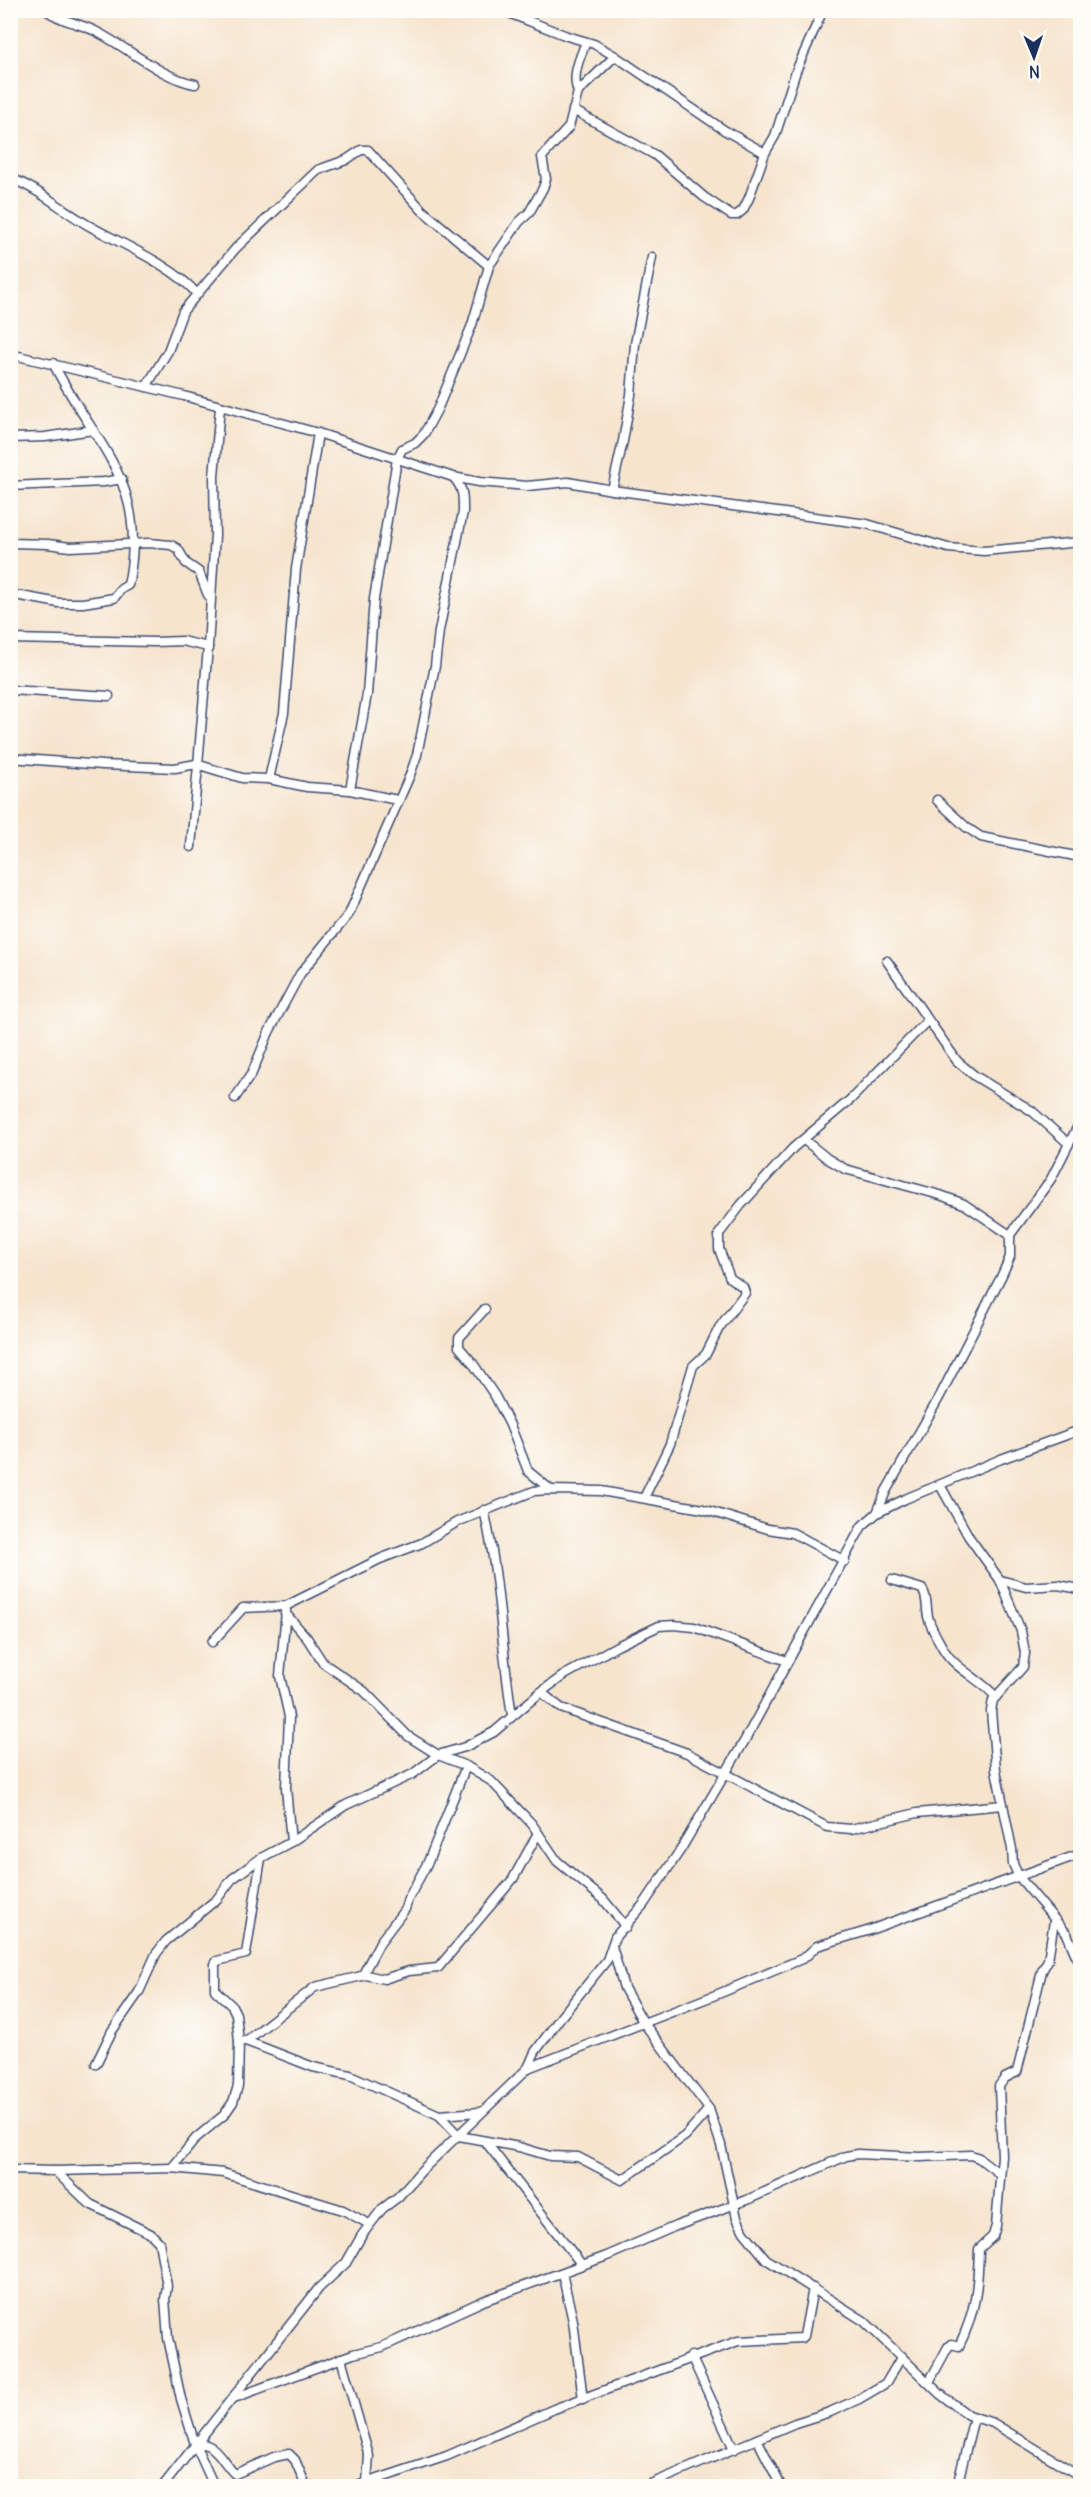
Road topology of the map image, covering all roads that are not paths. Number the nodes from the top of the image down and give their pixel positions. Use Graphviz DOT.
graph roads {
  1 [pos="46,10"];
  2 [pos="501,10"];
  3 [pos="823,10"];
  4 [pos="586,42"];
  5 [pos="615,56"];
  6 [pos="195,84"];
  7 [pos="578,92"];
  8 [pos="573,110"];
  9 [pos="765,153"];
  10 [pos="10,178"];
  11 [pos="652,257"];
  12 [pos="489,266"];
  13 [pos="197,294"];
  14 [pos="10,354"];
  15 [pos="53,363"];
  16 [pos="146,387"];
  17 [pos="220,407"];
  18 [pos="93,430"];
  19 [pos="318,433"];
  20 [pos="10,438"];
  21 [pos="397,459"];
  22 [pos="453,477"];
  23 [pos="122,479"];
  24 [pos="10,486"];
  25 [pos="612,490"];
  26 [pos="1080,542"];
  27 [pos="10,543"];
  28 [pos="135,545"];
  29 [pos="10,594"];
  30 [pos="210,601"];
  31 [pos="10,639"];
  32 [pos="208,646"];
  33 [pos="10,690"];
  34 [pos="110,696"];
  35 [pos="10,758"];
  36 [pos="196,765"];
  37 [pos="269,779"];
  38 [pos="350,790"];
  39 [pos="397,800"];
  40 [pos="937,800"];
  41 [pos="191,847"];
  42 [pos="1080,857"];
  43 [pos="887,961"];
  44 [pos="928,1020"];
  45 [pos="235,1098"];
  46 [pos="1080,1122"];
  47 [pos="804,1140"];
  48 [pos="1068,1143"];
  49 [pos="1010,1235"];
  50 [pos="485,1309"];
  51 [pos="1080,1430"];
  52 [pos="940,1485"];
  53 [pos="551,1490"];
  54 [pos="644,1498"];
  55 [pos="484,1510"];
  56 [pos="877,1513"];
  57 [pos="845,1561"];
  58 [pos="892,1580"];
  59 [pos="1000,1580"];
  60 [pos="1080,1589"];
  61 [pos="286,1610"];
  62 [pos="212,1642"];
  63 [pos="787,1661"];
  64 [pos="541,1692"];
  65 [pos="996,1697"];
  66 [pos="512,1715"];
  67 [pos="438,1755"];
  68 [pos="466,1766"];
  69 [pos="725,1773"];
  70 [pos="1004,1805"];
  71 [pos="538,1833"];
  72 [pos="291,1842"];
  73 [pos="1080,1854"];
  74 [pos="261,1858"];
  75 [pos="1019,1877"];
  76 [pos="1054,1921"];
  77 [pos="626,1927"];
  78 [pos="612,1946"];
  79 [pos="1080,1965"];
  80 [pos="362,1976"];
  81 [pos="643,2022"];
  82 [pos="243,2041"];
  83 [pos="96,2064"];
  84 [pos="528,2068"];
  85 [pos="709,2109"];
  86 [pos="480,2112"];
  87 [pos="440,2115"];
  88 [pos="459,2136"];
  89 [pos="485,2141"];
  90 [pos="172,2168"];
  91 [pos="10,2170"];
  92 [pos="55,2171"];
  93 [pos="1000,2174"];
  94 [pos="733,2205"];
  95 [pos="369,2224"];
  96 [pos="582,2265"];
  97 [pos="562,2273"];
  98 [pos="813,2288"];
  99 [pos="691,2356"];
  100 [pos="902,2356"];
  101 [pos="341,2358"];
  102 [pos="929,2382"];
  103 [pos="582,2399"];
  104 [pos="229,2402"];
  105 [pos="974,2417"];
  106 [pos="757,2439"];
  107 [pos="195,2444"];
  108 [pos="734,2449"];
  109 [pos="1080,2476"];
  110 [pos="367,2482"];
  111 [pos="163,2487"];
  112 [pos="214,2487"];
  113 [pos="306,2487"];
  114 [pos="357,2487"];
  115 [pos="646,2487"];
  116 [pos="781,2487"];
  117 [pos="957,2487"];
  1 -- 6 [label="street"];
  2 -- 4 [label="street"];
  3 -- 9 [label="street"];
  4 -- 5 [label="street"];
  4 -- 7 [label="street"];
  5 -- 7 [label="street"];
  5 -- 9 [label="street"];
  7 -- 8 [label="street"];
  8 -- 9 [label="street"];
  8 -- 12 [label="street"];
  10 -- 13 [label="street"];
  11 -- 25 [label="street"];
  12 -- 13 [label="street"];
  12 -- 21 [label="street"];
  13 -- 16 [label="street"];
  14 -- 15 [label="street"];
  15 -- 16 [label="street"];
  15 -- 18 [label="street"];
  16 -- 17 [label="street"];
  17 -- 19 [label="street"];
  17 -- 30 [label="street"];
  18 -- 20 [label="street"];
  18 -- 23 [label="street"];
  19 -- 21 [label="street"];
  19 -- 37 [label="street"];
  21 -- 22 [label="street"];
  21 -- 38 [label="street"];
  22 -- 25 [label="street"];
  22 -- 39 [label="street"];
  23 -- 24 [label="street"];
  23 -- 28 [label="street"];
  25 -- 26 [label="street"];
  27 -- 28 [label="street"];
  28 -- 29 [label="street"];
  28 -- 30 [label="street"];
  30 -- 32 [label="street"];
  31 -- 32 [label="street"];
  32 -- 36 [label="street"];
  33 -- 34 [label="street"];
  35 -- 36 [label="street"];
  36 -- 37 [label="street"];
  36 -- 41 [label="street"];
  37 -- 38 [label="street"];
  38 -- 39 [label="street"];
  39 -- 45 [label="street"];
  40 -- 42 [label="street"];
  43 -- 44 [label="street"];
  44 -- 47 [label="street"];
  44 -- 48 [label="street"];
  46 -- 48 [label="street"];
  47 -- 49 [label="street"];
  47 -- 54 [label="street"];
  48 -- 49 [label="street"];
  49 -- 56 [label="street"];
  50 -- 53 [label="street"];
  51 -- 52 [label="street"];
  52 -- 56 [label="street"];
  52 -- 59 [label="street"];
  53 -- 54 [label="street"];
  53 -- 55 [label="street"];
  54 -- 57 [label="street"];
  55 -- 61 [label="street"];
  55 -- 66 [label="street"];
  56 -- 57 [label="street"];
  57 -- 63 [label="street"];
  58 -- 65 [label="street"];
  59 -- 60 [label="street"];
  59 -- 65 [label="street"];
  61 -- 62 [label="street"];
  61 -- 67 [label="street"];
  61 -- 72 [label="street"];
  63 -- 64 [label="street"];
  63 -- 69 [label="street"];
  64 -- 66 [label="street"];
  64 -- 69 [label="street"];
  65 -- 70 [label="street"];
  66 -- 67 [label="street"];
  67 -- 68 [label="street"];
  67 -- 72 [label="street"];
  68 -- 71 [label="street"];
  68 -- 80 [label="street"];
  69 -- 70 [label="street"];
  69 -- 77 [label="street"];
  70 -- 75 [label="street"];
  71 -- 77 [label="street"];
  71 -- 80 [label="street"];
  72 -- 74 [label="street"];
  73 -- 75 [label="street"];
  74 -- 82 [label="street"];
  74 -- 83 [label="street"];
  75 -- 76 [label="street"];
  75 -- 81 [label="street"];
  76 -- 79 [label="street"];
  76 -- 93 [label="street"];
  77 -- 78 [label="street"];
  78 -- 81 [label="street"];
  78 -- 84 [label="street"];
  80 -- 82 [label="street"];
  81 -- 84 [label="street"];
  81 -- 85 [label="street"];
  82 -- 87 [label="street"];
  82 -- 90 [label="street"];
  84 -- 86 [label="street"];
  85 -- 89 [label="street"];
  85 -- 94 [label="street"];
  86 -- 87 [label="street"];
  86 -- 88 [label="street"];
  87 -- 88 [label="street"];
  88 -- 89 [label="street"];
  88 -- 95 [label="street"];
  89 -- 96 [label="street"];
  90 -- 92 [label="street"];
  90 -- 95 [label="street"];
  91 -- 92 [label="street"];
  92 -- 107 [label="street"];
  93 -- 94 [label="street"];
  93 -- 102 [label="street"];
  94 -- 96 [label="street"];
  94 -- 98 [label="street"];
  95 -- 104 [label="street"];
  96 -- 97 [label="street"];
  97 -- 101 [label="street"];
  97 -- 103 [label="street"];
  98 -- 99 [label="street"];
  98 -- 100 [label="street"];
  99 -- 103 [label="street"];
  99 -- 108 [label="street"];
  100 -- 102 [label="street"];
  100 -- 106 [label="street"];
  101 -- 104 [label="street"];
  101 -- 110 [label="street"];
  102 -- 105 [label="street"];
  103 -- 110 [label="street"];
  104 -- 107 [label="street"];
  105 -- 109 [label="street"];
  105 -- 117 [label="street"];
  106 -- 108 [label="street"];
  106 -- 116 [label="street"];
  107 -- 111 [label="street"];
  107 -- 112 [label="street"];
  107 -- 113 [label="street"];
  108 -- 115 [label="street"];
  110 -- 114 [label="street"];
}
